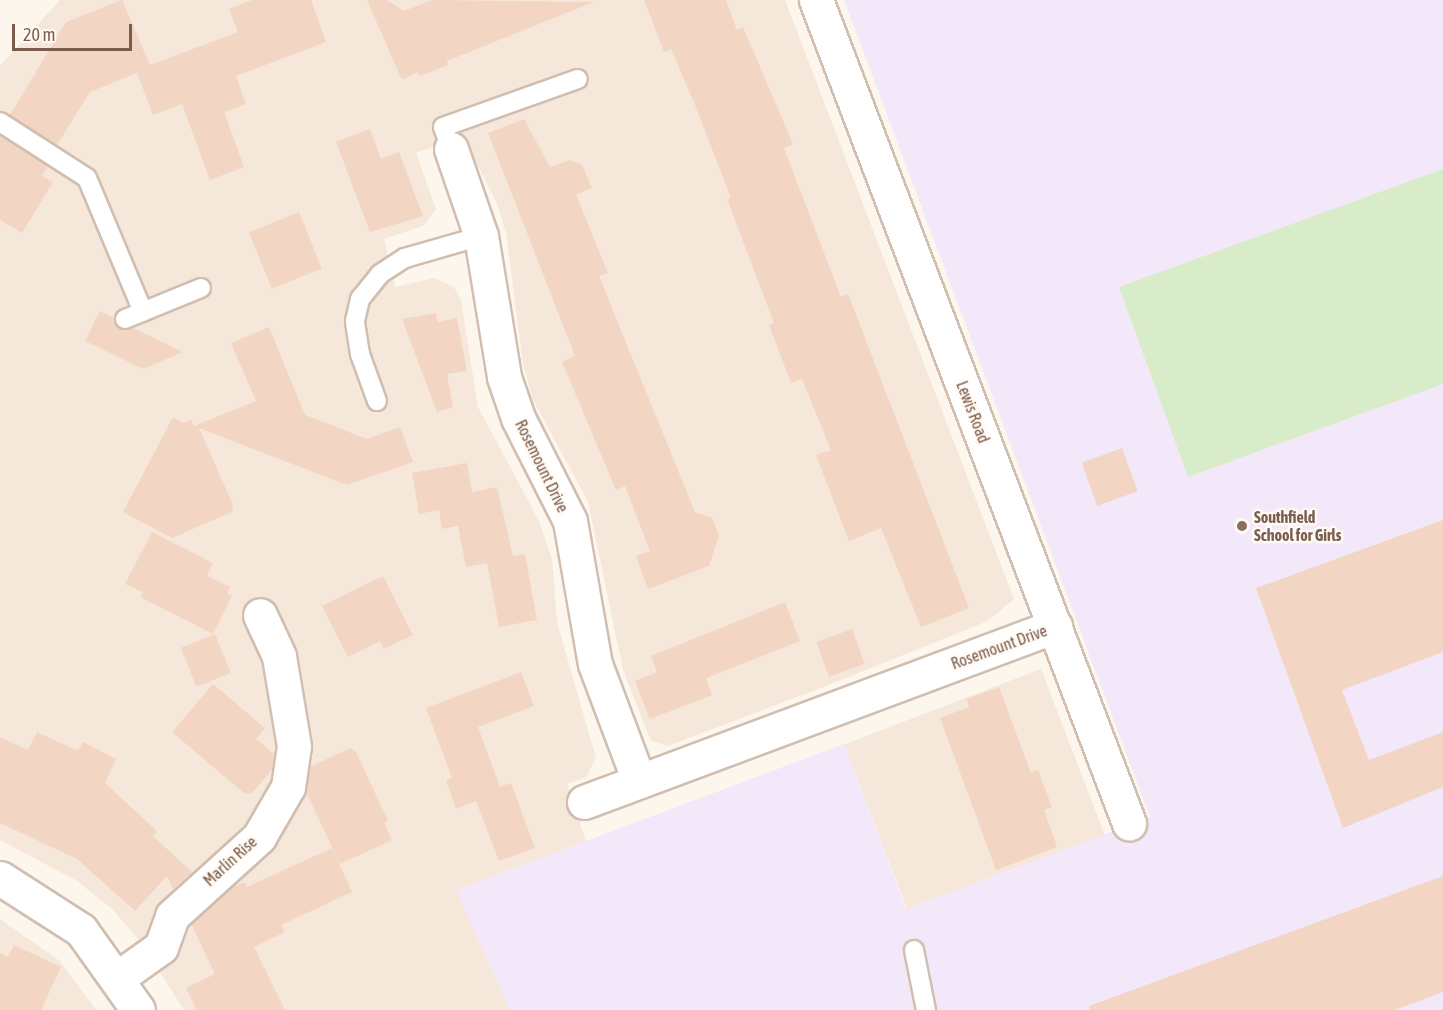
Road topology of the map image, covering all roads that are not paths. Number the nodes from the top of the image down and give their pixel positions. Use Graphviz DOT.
graph roads {
  1 [pos="816,0"];
  2 [pos="579,79"];
  3 [pos="0,122"];
  4 [pos="451,149"];
  5 [pos="481,236"];
  6 [pos="201,288"];
  7 [pos="143,312"];
  8 [pos="125,319"];
  9 [pos="377,401"];
  10 [pos="260,615"];
  11 [pos="1055,626"];
  12 [pos="639,781"];
  13 [pos="584,802"];
  14 [pos="1129,823"];
  15 [pos="0,878"];
  16 [pos="914,950"];
  17 [pos="119,977"];
  18 [pos="138,1010"];
  19 [pos="926,1010"];
  1 -- 11 [label="street, Lewis Road"];
  2 -- 4 [label="lane"];
  3 -- 7 [label="lane"];
  4 -- 5 [label="street, Rosemount Drive"];
  5 -- 9 [label="lane"];
  5 -- 12 [label="street, Rosemount Drive"];
  6 -- 7 [label="lane"];
  7 -- 8 [label="lane"];
  10 -- 17 [label="street, Marlin Rise"];
  11 -- 12 [label="street, Rosemount Drive"];
  11 -- 14 [label="street, Lewis Road"];
  12 -- 13 [label="street, Rosemount Drive"];
  15 -- 17 [label="street"];
  16 -- 19 [label="lane"];
  17 -- 18 [label="street"];
}
